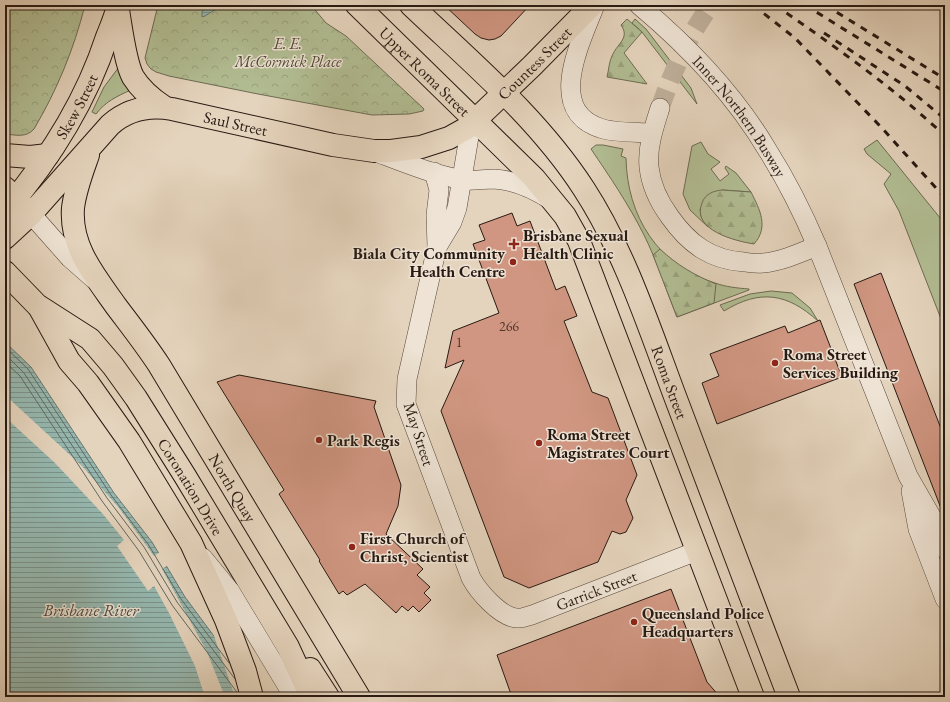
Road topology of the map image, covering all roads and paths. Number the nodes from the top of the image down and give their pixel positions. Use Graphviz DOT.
graph roads {
  1 [pos="357,5"];
  2 [pos="411,5"];
  3 [pos="594,5"];
  4 [pos="118,6"];
  5 [pos="644,10"];
  6 [pos="505,93"];
  7 [pos="164,107"];
  8 [pos="660,108"];
  9 [pos="474,122"];
  10 [pos="652,133"];
  11 [pos="91,149"];
  12 [pos="374,151"];
  13 [pos="5,155"];
  14 [pos="48,155"];
  15 [pos="434,172"];
  16 [pos="462,179"];
  17 [pos="9,199"];
  18 [pos="557,204"];
  19 [pos="31,214"];
  20 [pos="7,237"];
  21 [pos="817,246"];
  22 [pos="437,247"];
  23 [pos="5,272"];
  24 [pos="100,284"];
  25 [pos="37,305"];
  26 [pos="908,476"];
  27 [pos="191,543"];
  28 [pos="945,549"];
  29 [pos="697,551"];
  30 [pos="945,599"];
  31 [pos="495,608"];
  32 [pos="288,646"];
  33 [pos="252,697"];
  34 [pos="294,697"];
  35 [pos="311,697"];
  36 [pos="328,697"];
  37 [pos="359,697"];
  38 [pos="753,697"];
  39 [pos="789,697"];
  1 -- 9 [label="main road, Upper Roma Street"];
  2 -- 6 [label="main road"];
  3 -- 6 [label="main road, Countess Street"];
  3 -- 10 [label="street"];
  4 -- 7 [label="main road"];
  4 -- 14 [label="main road, Skew Street"];
  5 -- 21 [label="street, Inner Northern Busway"];
  6 -- 9 [label="main road, Countess Street"];
  6 -- 39 [label="main road, Roma Street"];
  7 -- 11 [label="main road, Saul Street"];
  7 -- 12 [label="main road, Saul Street"];
  8 -- 10 [label="street"];
  9 -- 12 [label="main road, Saul Street"];
  9 -- 16 [label="street, May Street"];
  9 -- 18 [label="main road"];
  10 -- 21 [label="street"];
  11 -- 19 [label="main road, Saul Street"];
  11 -- 24 [label="main road, North Quay"];
  12 -- 15 [label="street"];
  13 -- 14 [label="main road"];
  14 -- 17 [label="main road, Skew Street"];
  15 -- 16 [label="street"];
  15 -- 22 [label="street, May Street"];
  16 -- 18 [label="street"];
  16 -- 22 [label="street, May Street"];
  17 -- 19 [label="main road"];
  18 -- 29 [label="main road"];
  19 -- 20 [label="main road, Saul Street"];
  19 -- 24 [label="street, North Quay"];
  21 -- 26 [label="street, Inner Northern Busway"];
  22 -- 31 [label="street, May Street"];
  23 -- 25 [label="main road, Coronation Drive"];
  24 -- 37 [label="main road, North Quay"];
  25 -- 27 [label="main road, Coronation Drive"];
  25 -- 32 [label="main road, Coronation Drive"];
  26 -- 28 [label="street, Inner Northern Busway"];
  26 -- 30 [label="street, Inner Northern Busway"];
  27 -- 33 [label="main road, Coronation Drive"];
  27 -- 34 [label="street"];
  29 -- 31 [label="street, Garrick Street"];
  29 -- 38 [label="main road"];
  32 -- 35 [label="main road, Coronation Drive"];
  32 -- 36 [label="main road"];
}
